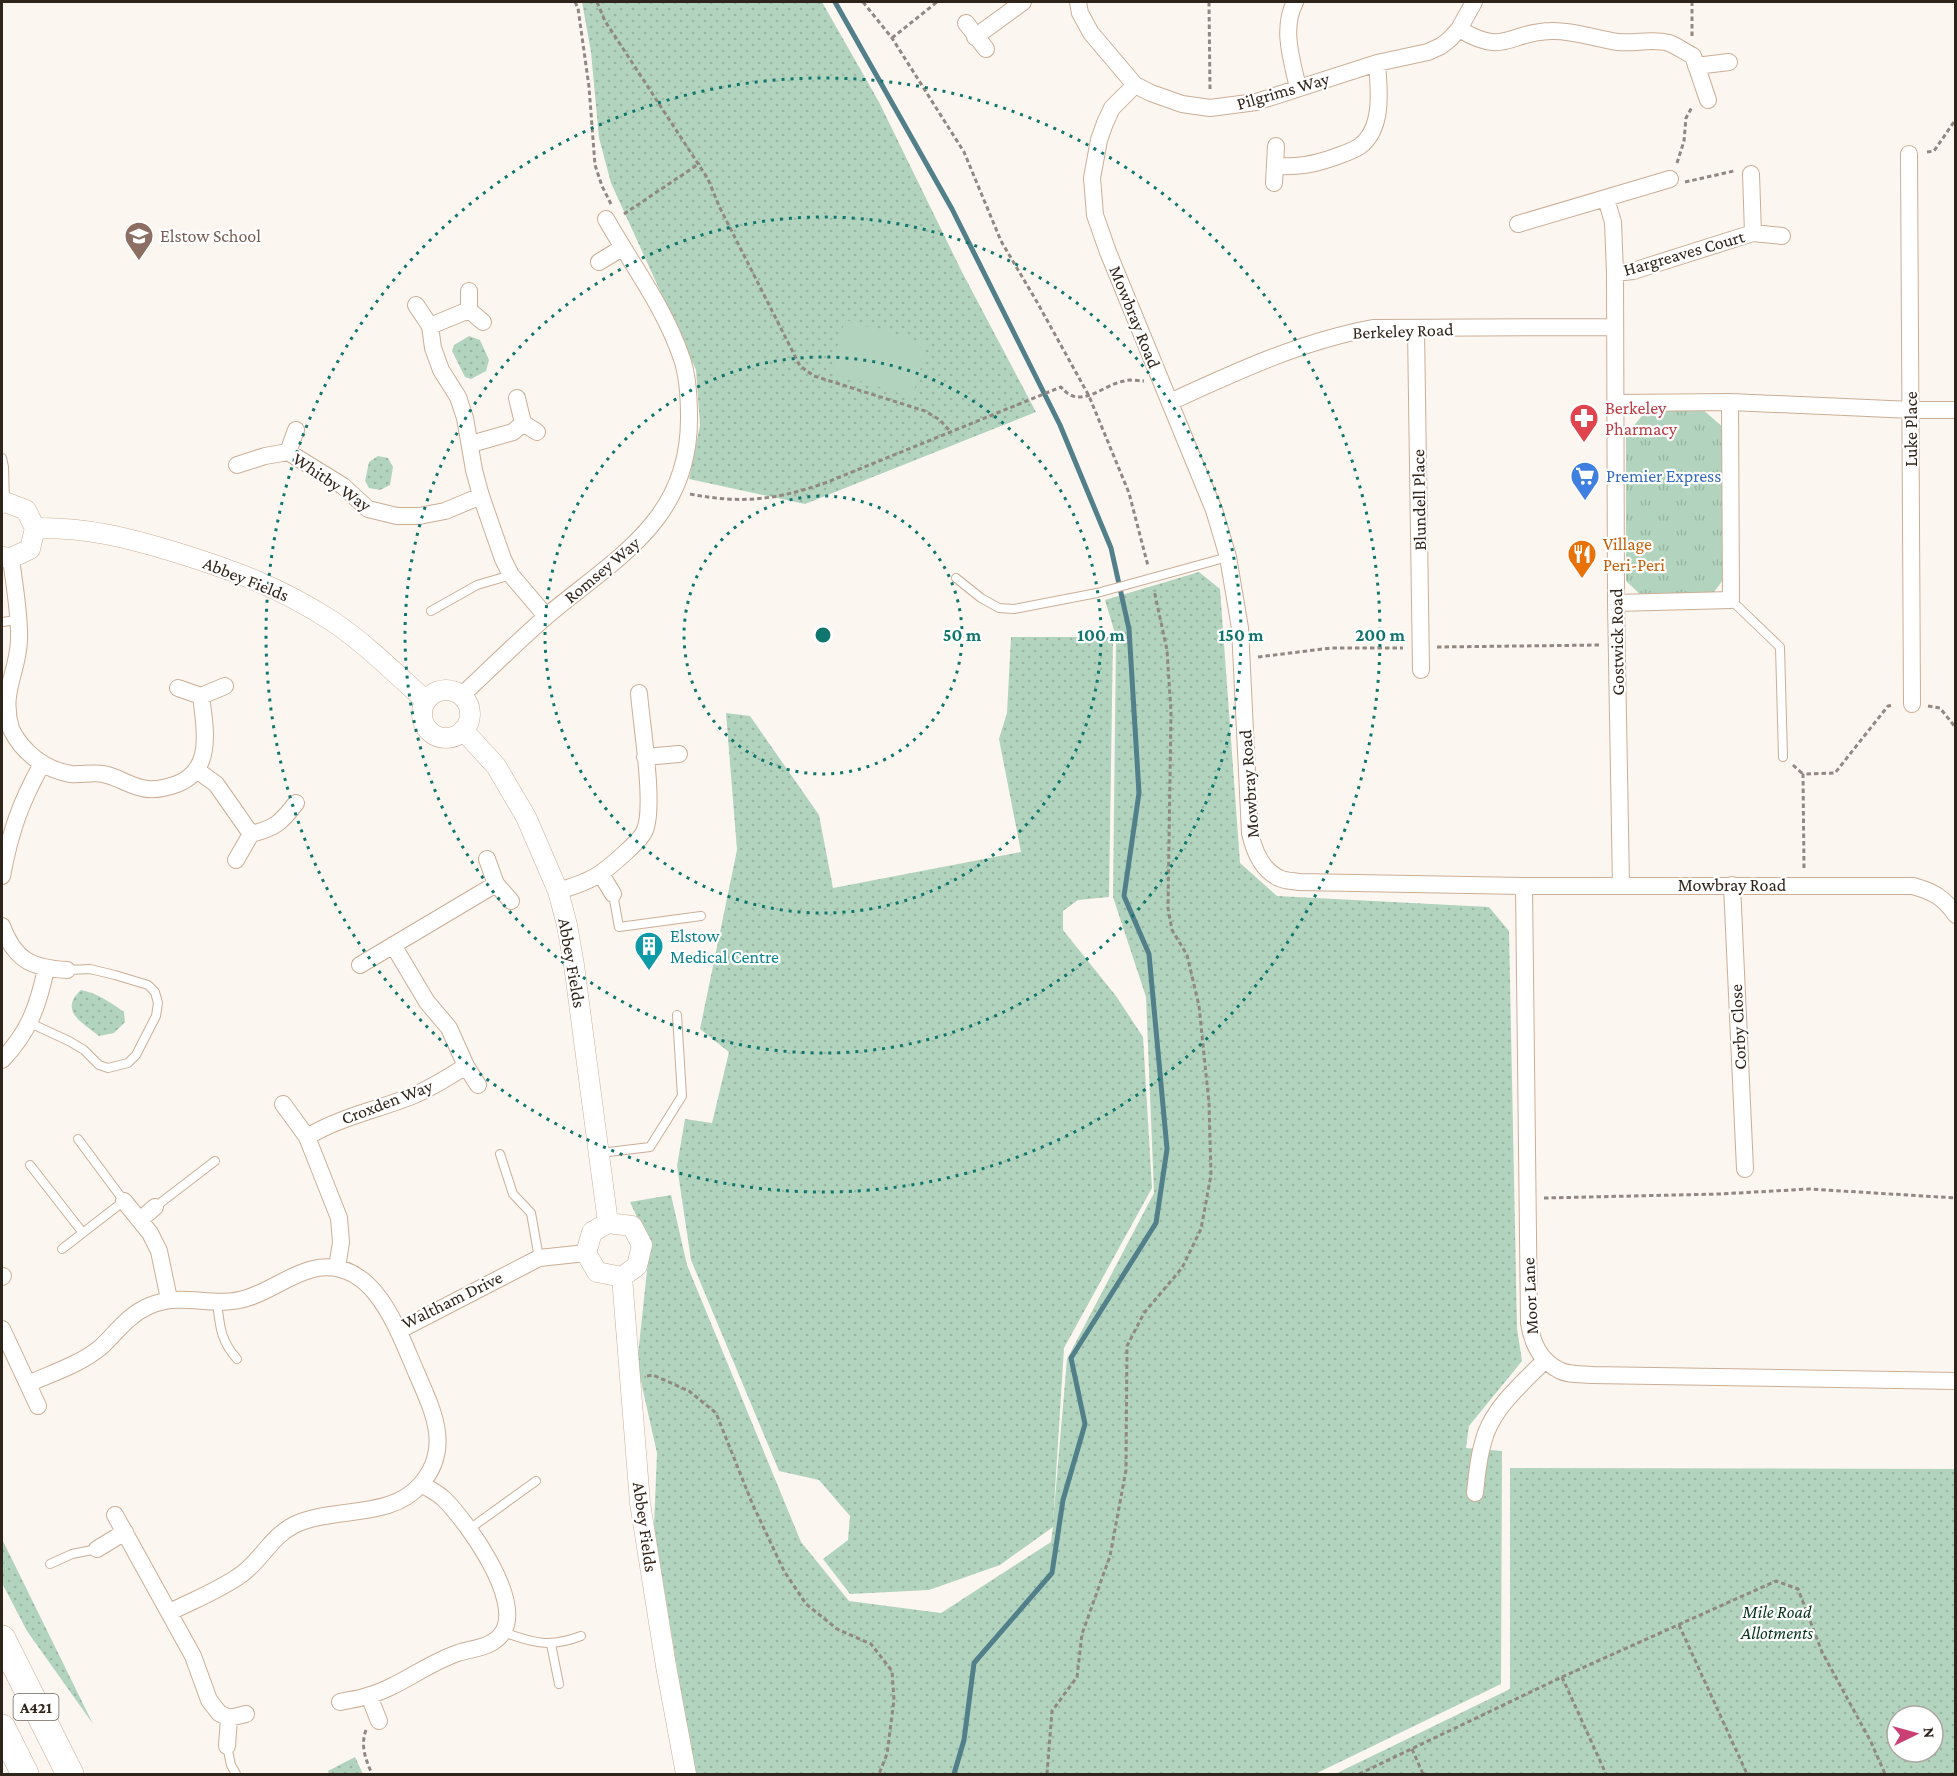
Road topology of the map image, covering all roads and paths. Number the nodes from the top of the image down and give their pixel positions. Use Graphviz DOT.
graph roads {
  1 [pos="575,2"];
  2 [pos="597,2"];
  3 [pos="863,2"];
  4 [pos="937,2"];
  5 [pos="1023,2"];
  6 [pos="1078,2"];
  7 [pos="1209,2"];
  8 [pos="1295,2"];
  9 [pos="1474,2"];
  10 [pos="1692,2"];
  11 [pos="1459,29"];
  12 [pos="976,36"];
  13 [pos="892,38"];
  14 [pos="1683,51"];
  15 [pos="1729,62"];
  16 [pos="1377,63"];
  17 [pos="1696,66"];
  18 [pos="1135,85"];
  19 [pos="1298,88"];
  20 [pos="1708,100"];
  21 [pos="1210,108"];
  22 [pos="1956,119"];
  23 [pos="1276,146"];
  24 [pos="1909,154"];
  25 [pos="700,163"];
  26 [pos="1276,166"];
  27 [pos="1751,174"];
  28 [pos="1670,180"];
  29 [pos="1274,183"];
  30 [pos="1606,199"];
  31 [pos="613,216"];
  32 [pos="1518,224"];
  33 [pos="1753,233"];
  34 [pos="1782,236"];
  35 [pos="622,248"];
  36 [pos="599,262"];
  37 [pos="1615,273"];
  38 [pos="468,291"];
  39 [pos="416,305"];
  40 [pos="469,310"];
  41 [pos="483,322"];
  42 [pos="430,326"];
  43 [pos="1614,327"];
  44 [pos="1416,329"];
  45 [pos="1161,381"];
  46 [pos="1089,396"];
  47 [pos="517,398"];
  48 [pos="1170,402"];
  49 [pos="1730,402"];
  50 [pos="1616,403"];
  51 [pos="1911,410"];
  52 [pos="1956,410"];
  53 [pos="296,430"];
  54 [pos="950,431"];
  55 [pos="471,444"];
  56 [pos="288,452"];
  57 [pos="2,458"];
  58 [pos="237,465"];
  59 [pos="675,490"];
  60 [pos="481,496"];
  61 [pos="3,502"];
  62 [pos="35,528"];
  63 [pos="6,558"];
  64 [pos="1228,558"];
  65 [pos="511,575"];
  66 [pos="1151,577"];
  67 [pos="956,578"];
  68 [pos="1731,600"];
  69 [pos="1616,603"];
  70 [pos="431,611"];
  71 [pos="546,616"];
  72 [pos="9,621"];
  73 [pos="1421,670"];
  74 [pos="225,686"];
  75 [pos="178,688"];
  76 [pos="639,693"];
  77 [pos="201,696"];
  78 [pos="461,696"];
  79 [pos="426,701"];
  80 [pos="1912,704"];
  81 [pos="1956,728"];
  82 [pos="463,730"];
  83 [pos="679,753"];
  84 [pos="1783,756"];
  85 [pos="645,757"];
  86 [pos="42,764"];
  87 [pos="198,771"];
  88 [pos="296,803"];
  89 [pos="251,834"];
  90 [pos="487,859"];
  91 [pos="236,860"];
  92 [pos="601,874"];
  93 [pos="2,876"];
  94 [pos="496,884"];
  95 [pos="1621,885"];
  96 [pos="1732,885"];
  97 [pos="1804,885"];
  98 [pos="1524,886"];
  99 [pos="558,891"];
  100 [pos="613,894"];
  101 [pos="511,901"];
  102 [pos="1956,915"];
  103 [pos="701,916"];
  104 [pos="2,926"];
  105 [pos="393,945"];
  106 [pos="360,965"];
  107 [pos="46,969"];
  108 [pos="67,970"];
  109 [pos="677,1015"];
  110 [pos="30,1023"];
  111 [pos="2,1060"];
  112 [pos="466,1065"];
  113 [pos="478,1085"];
  114 [pos="283,1104"];
  115 [pos="307,1137"];
  116 [pos="78,1139"];
  117 [pos="600,1153"];
  118 [pos="500,1154"];
  119 [pos="215,1161"];
  120 [pos="30,1165"];
  121 [pos="1745,1169"];
  122 [pos="1527,1198"];
  123 [pos="1956,1198"];
  124 [pos="124,1201"];
  125 [pos="155,1207"];
  126 [pos="140,1220"];
  127 [pos="608,1223"];
  128 [pos="83,1233"];
  129 [pos="62,1250"];
  130 [pos="586,1253"];
  131 [pos="538,1258"];
  132 [pos="338,1268"];
  133 [pos="622,1277"];
  134 [pos="168,1299"];
  135 [pos="217,1302"];
  136 [pos="2,1329"];
  137 [pos="398,1331"];
  138 [pos="237,1359"];
  139 [pos="1545,1360"];
  140 [pos="629,1378"];
  141 [pos="1956,1381"];
  142 [pos="28,1384"];
  143 [pos="38,1406"];
  144 [pos="536,1481"];
  145 [pos="422,1484"];
  146 [pos="1475,1493"];
  147 [pos="115,1515"];
  148 [pos="468,1530"];
  149 [pos="125,1532"];
  150 [pos="97,1548"];
  151 [pos="51,1564"];
  152 [pos="170,1612"];
  153 [pos="1678,1625"];
  154 [pos="503,1632"];
  155 [pos="581,1636"];
  156 [pos="2,1639"];
  157 [pos="551,1644"];
  158 [pos="1562,1677"];
  159 [pos="559,1684"];
  160 [pos="369,1696"];
  161 [pos="340,1702"];
  162 [pos="246,1714"];
  163 [pos="229,1718"];
  164 [pos="379,1721"];
  165 [pos="2,1728"];
  166 [pos="227,1746"];
  167 [pos="1412,1749"];
  168 [pos="25,1774"];
  169 [pos="70,1774"];
  170 [pos="236,1774"];
  171 [pos="372,1774"];
  172 [pos="686,1774"];
  173 [pos="879,1774"];
  174 [pos="1047,1774"];
  175 [pos="1359,1774"];
  176 [pos="1423,1774"];
  177 [pos="1606,1774"];
  178 [pos="1746,1774"];
  179 [pos="1885,1774"];
  1 -- 31 [label="path"];
  2 -- 25 [label="path"];
  3 -- 13 [label="path"];
  4 -- 13 [label="path"];
  5 -- 12 [label="street"];
  6 -- 18 [label="street, Pilgrims Way"];
  7 -- 21 [label="path"];
  8 -- 19 [label="street"];
  9 -- 11 [label="street, Pilgrims Way"];
  10 -- 14 [label="path"];
  11 -- 14 [label="street"];
  11 -- 16 [label="street, Pilgrims Way"];
  13 -- 46 [label="path"];
  14 -- 17 [label="street"];
  15 -- 17 [label="street"];
  16 -- 19 [label="street, Pilgrims Way"];
  16 -- 26 [label="street"];
  17 -- 20 [label="street"];
  18 -- 21 [label="street, Pilgrims Way"];
  18 -- 45 [label="street, Mowbray Road"];
  19 -- 21 [label="street, Pilgrims Way"];
  20 -- 28 [label="path"];
  22 -- 24 [label="path"];
  23 -- 26 [label="street"];
  24 -- 51 [label="street, Luke Place"];
  25 -- 31 [label="path"];
  25 -- 54 [label="path"];
  26 -- 29 [label="street"];
  27 -- 28 [label="path"];
  27 -- 33 [label="street, Hargreaves Court"];
  28 -- 30 [label="street"];
  30 -- 32 [label="street"];
  30 -- 37 [label="street, Gostwick Road"];
  31 -- 35 [label="street, Romsey Way"];
  33 -- 34 [label="street, Hargreaves Court"];
  33 -- 37 [label="street, Hargreaves Court"];
  35 -- 36 [label="street"];
  35 -- 59 [label="street, Romsey Way"];
  37 -- 43 [label="street, Gostwick Road"];
  38 -- 40 [label="street"];
  39 -- 42 [label="street"];
  40 -- 41 [label="street"];
  40 -- 42 [label="street"];
  42 -- 55 [label="street"];
  43 -- 44 [label="street, Berkeley Road"];
  43 -- 50 [label="street, Gostwick Road"];
  44 -- 48 [label="street, Berkeley Road"];
  44 -- 73 [label="street, Blundell Place"];
  45 -- 46 [label="path"];
  45 -- 48 [label="street, Mowbray Road"];
  46 -- 54 [label="path"];
  46 -- 66 [label="path"];
  47 -- 55 [label="street"];
  48 -- 64 [label="street, Mowbray Road"];
  49 -- 50 [label="street"];
  49 -- 51 [label="street"];
  49 -- 68 [label="street"];
  50 -- 69 [label="street, Gostwick Road"];
  51 -- 52 [label="street"];
  51 -- 80 [label="street, Luke Place"];
  53 -- 56 [label="street, Whitby Way"];
  54 -- 59 [label="path"];
  55 -- 60 [label="street"];
  56 -- 58 [label="street, Whitby Way"];
  56 -- 60 [label="street, Whitby Way"];
  57 -- 61 [label="lane"];
  59 -- 71 [label="street, Romsey Way"];
  60 -- 65 [label="street"];
  61 -- 62 [label="street"];
  62 -- 63 [label="street"];
  62 -- 79 [label="street, Abbey Fields"];
  63 -- 72 [label="street"];
  64 -- 66 [label="lane"];
  64 -- 98 [label="street, Mowbray Road"];
  65 -- 70 [label="lane"];
  65 -- 71 [label="street"];
  66 -- 67 [label="lane"];
  66 -- 174 [label="path"];
  68 -- 69 [label="street"];
  68 -- 84 [label="lane"];
  69 -- 95 [label="street, Gostwick Road"];
  71 -- 78 [label="street, Romsey Way"];
  72 -- 86 [label="street"];
  74 -- 77 [label="street"];
  75 -- 77 [label="street"];
  76 -- 85 [label="street"];
  77 -- 87 [label="street"];
  78 -- 79 [label="street"];
  78 -- 82 [label="street"];
  79 -- 82 [label="street"];
  80 -- 81 [label="path"];
  80 -- 97 [label="path"];
  82 -- 99 [label="street, Abbey Fields"];
  83 -- 85 [label="street"];
  85 -- 92 [label="street"];
  86 -- 87 [label="street"];
  86 -- 93 [label="street"];
  87 -- 89 [label="street"];
  88 -- 89 [label="street"];
  89 -- 91 [label="street"];
  90 -- 94 [label="street"];
  92 -- 99 [label="street"];
  92 -- 100 [label="street"];
  94 -- 101 [label="street"];
  94 -- 105 [label="street"];
  95 -- 96 [label="street, Mowbray Road"];
  95 -- 98 [label="street, Mowbray Road"];
  96 -- 97 [label="street, Mowbray Road"];
  96 -- 121 [label="street, Corby Close"];
  97 -- 102 [label="street, Mowbray Road"];
  98 -- 122 [label="street, Moor Lane"];
  99 -- 117 [label="street, Abbey Fields"];
  100 -- 103 [label="lane"];
  104 -- 107 [label="street"];
  105 -- 106 [label="street"];
  105 -- 112 [label="street"];
  107 -- 108 [label="street"];
  107 -- 110 [label="street"];
  108 -- 110 [label="lane"];
  109 -- 117 [label="lane"];
  110 -- 111 [label="street"];
  112 -- 113 [label="street"];
  112 -- 115 [label="street, Croxden Way"];
  114 -- 115 [label="street"];
  115 -- 132 [label="street"];
  116 -- 124 [label="lane"];
  117 -- 127 [label="street, Abbey Fields"];
  118 -- 131 [label="lane"];
  119 -- 125 [label="lane"];
  120 -- 128 [label="lane"];
  122 -- 123 [label="path"];
  122 -- 139 [label="street, Moor Lane"];
  124 -- 126 [label="street"];
  124 -- 128 [label="lane"];
  125 -- 126 [label="street"];
  126 -- 134 [label="street"];
  127 -- 130 [label="street"];
  127 -- 133 [label="street"];
  128 -- 129 [label="lane"];
  130 -- 131 [label="street, Waltham Drive"];
  130 -- 133 [label="street"];
  131 -- 137 [label="street, Waltham Drive"];
  132 -- 135 [label="street"];
  132 -- 137 [label="street, Waltham Drive"];
  133 -- 140 [label="street, Abbey Fields"];
  134 -- 135 [label="street"];
  134 -- 142 [label="street"];
  135 -- 138 [label="lane"];
  136 -- 142 [label="street"];
  137 -- 145 [label="street"];
  139 -- 141 [label="street, Moor Lane"];
  139 -- 146 [label="street"];
  140 -- 172 [label="street, Abbey Fields"];
  140 -- 173 [label="path"];
  142 -- 143 [label="street"];
  144 -- 148 [label="lane"];
  145 -- 148 [label="street"];
  145 -- 152 [label="street"];
  147 -- 149 [label="street"];
  148 -- 154 [label="street"];
  149 -- 150 [label="street"];
  149 -- 152 [label="street"];
  150 -- 151 [label="lane"];
  152 -- 163 [label="street"];
  153 -- 158 [label="path"];
  153 -- 178 [label="path"];
  153 -- 179 [label="path"];
  154 -- 157 [label="lane"];
  154 -- 160 [label="street"];
  155 -- 157 [label="lane"];
  156 -- 169 [label="highway, A421"];
  157 -- 159 [label="lane"];
  158 -- 167 [label="path"];
  158 -- 177 [label="path"];
  160 -- 161 [label="street"];
  160 -- 164 [label="street"];
  162 -- 163 [label="street"];
  163 -- 166 [label="street"];
  164 -- 171 [label="path"];
  165 -- 168 [label="highway, A421"];
  166 -- 170 [label="lane"];
  167 -- 175 [label="path"];
  167 -- 176 [label="path"];
}
